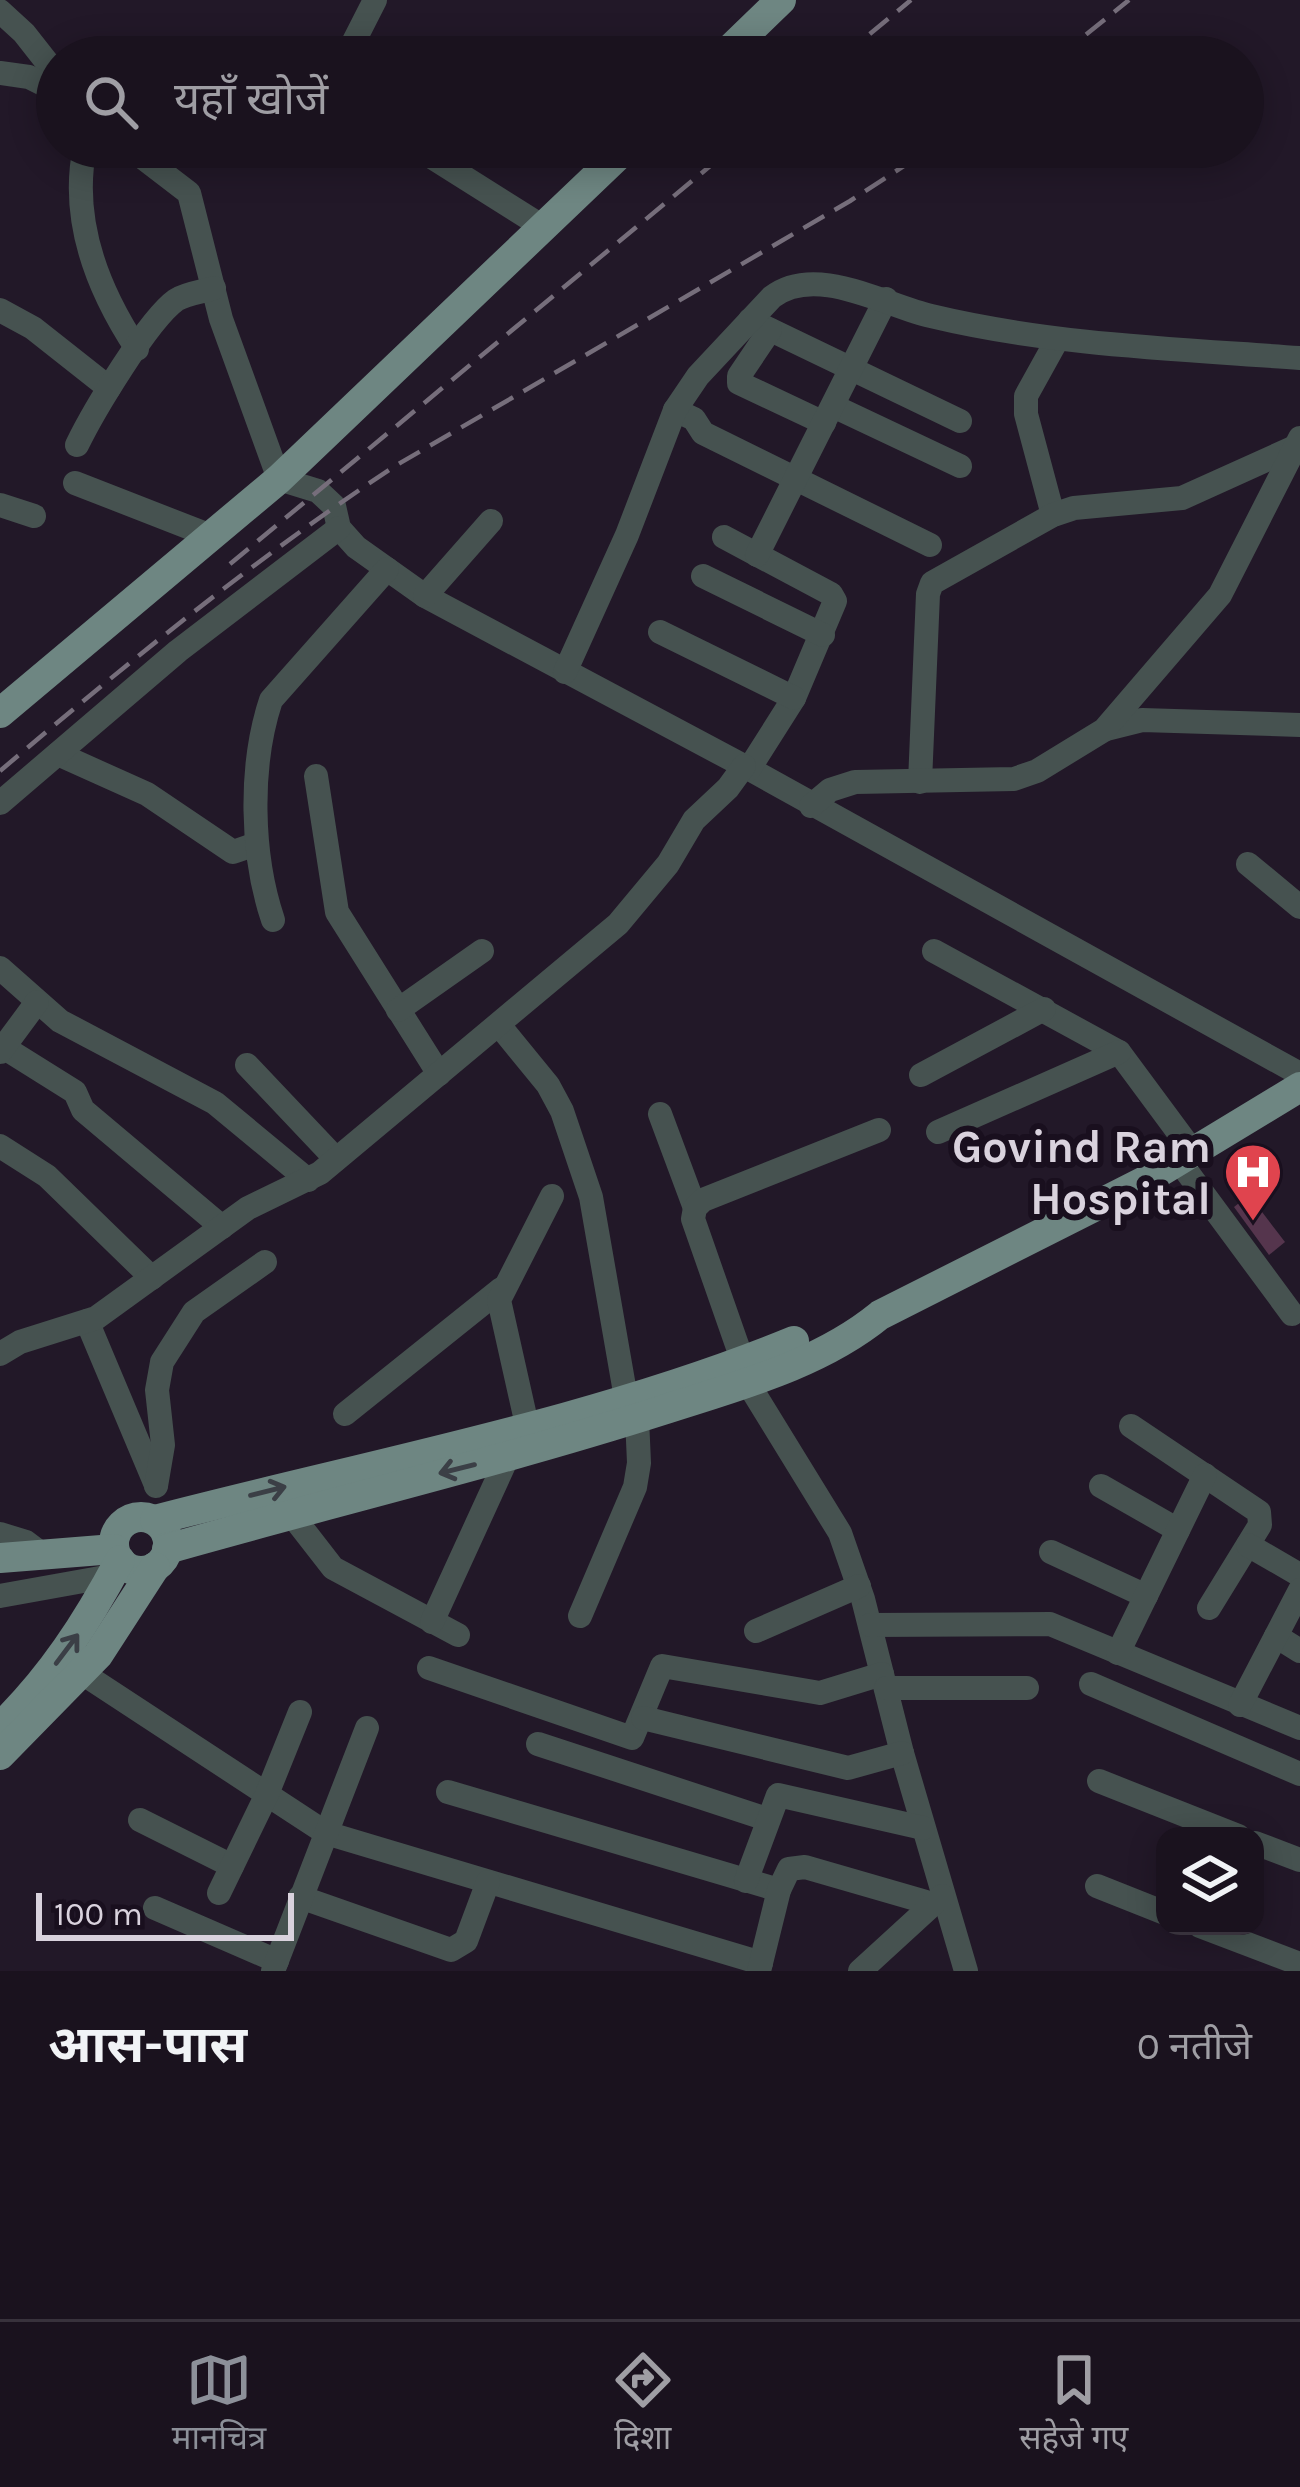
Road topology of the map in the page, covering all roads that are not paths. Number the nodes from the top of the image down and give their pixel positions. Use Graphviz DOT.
graph roads {
  1 [pos="375,0"];
  2 [pos="782,0"];
  3 [pos="0,11"];
  4 [pos="357,36"];
  5 [pos="744,36"];
  6 [pos="36,52"];
  7 [pos="0,73"];
  8 [pos="36,78"];
  9 [pos="81,168"];
  10 [pos="156,168"];
  11 [pos="449,168"];
  12 [pos="605,168"];
  13 [pos="543,227"];
  14 [pos="214,288"];
  15 [pos="886,299"];
  16 [pos="0,310"];
  17 [pos="760,325"];
  18 [pos="1058,340"];
  19 [pos="137,350"];
  20 [pos="1300,358"];
  21 [pos="851,370"];
  22 [pos="109,388"];
  23 [pos="675,410"];
  24 [pos="828,414"];
  25 [pos="960,421"];
  26 [pos="1298,442"];
  27 [pos="77,445"];
  28 [pos="960,466"];
  29 [pos="279,478"];
  30 [pos="795,480"];
  31 [pos="75,483"];
  32 [pos="0,506"];
  33 [pos="1053,515"];
  34 [pos="34,516"];
  35 [pos="490,521"];
  36 [pos="339,528"];
  37 [pos="211,536"];
  38 [pos="724,537"];
  39 [pos="930,545"];
  40 [pos="757,555"];
  41 [pos="387,569"];
  42 [pos="704,576"];
  43 [pos="425,596"];
  44 [pos="660,632"];
  45 [pos="823,635"];
  46 [pos="565,672"];
  47 [pos="794,698"];
  48 [pos="0,713"];
  49 [pos="1300,725"];
  50 [pos="1104,730"];
  51 [pos="58,754"];
  52 [pos="746,768"];
  53 [pos="316,776"];
  54 [pos="920,782"];
  55 [pos="0,803"];
  56 [pos="811,806"];
  57 [pos="256,844"];
  58 [pos="1248,864"];
  59 [pos="1300,907"];
  60 [pos="273,920"];
  61 [pos="482,950"];
  62 [pos="934,951"];
  63 [pos="1,970"];
  64 [pos="37,1002"];
  65 [pos="1044,1009"];
  66 [pos="398,1010"];
  67 [pos="499,1024"];
  68 [pos="2,1050"];
  69 [pos="1119,1052"];
  70 [pos="247,1065"];
  71 [pos="439,1074"];
  72 [pos="1300,1074"];
  73 [pos="921,1075"];
  74 [pos="1300,1087"];
  75 [pos="659,1114"];
  76 [pos="879,1130"];
  77 [pos="938,1132"];
  78 [pos="0,1146"];
  79 [pos="1186,1156"];
  80 [pos="336,1160"];
  81 [pos="308,1180"];
  82 [pos="552,1196"];
  83 [pos="695,1208"];
  84 [pos="222,1228"];
  85 [pos="265,1262"];
  86 [pos="152,1278"];
  87 [pos="501,1289"];
  88 [pos="1292,1314"];
  89 [pos="87,1321"];
  90 [pos="0,1354"];
  91 [pos="742,1370"];
  92 [pos="632,1408"];
  93 [pos="345,1414"];
  94 [pos="527,1425"];
  95 [pos="1131,1426"];
  96 [pos="508,1456"];
  97 [pos="1205,1475"];
  98 [pos="156,1486"];
  99 [pos="1101,1486"];
  100 [pos="291,1514"];
  101 [pos="1178,1530"];
  102 [pos="0,1534"];
  103 [pos="161,1538"];
  104 [pos="1248,1545"];
  105 [pos="1051,1552"];
  106 [pos="42,1554"];
  107 [pos="0,1558"];
  108 [pos="115,1562"];
  109 [pos="1300,1575"];
  110 [pos="859,1586"];
  111 [pos="1300,1590"];
  112 [pos="0,1596"];
  113 [pos="1146,1596"];
  114 [pos="1209,1608"];
  115 [pos="580,1616"];
  116 [pos="432,1622"];
  117 [pos="870,1625"];
  118 [pos="756,1630"];
  119 [pos="458,1635"];
  120 [pos="1276,1636"];
  121 [pos="1300,1651"];
  122 [pos="1118,1653"];
  123 [pos="429,1668"];
  124 [pos="82,1672"];
  125 [pos="884,1681"];
  126 [pos="1091,1684"];
  127 [pos="1027,1688"];
  128 [pos="1240,1705"];
  129 [pos="300,1712"];
  130 [pos="643,1718"];
  131 [pos="0,1727"];
  132 [pos="367,1728"];
  133 [pos="1300,1728"];
  134 [pos="538,1744"];
  135 [pos="902,1753"];
  136 [pos="0,1756"];
  137 [pos="1300,1774"];
  138 [pos="1099,1781"];
  139 [pos="448,1792"];
  140 [pos="268,1794"];
  141 [pos="767,1819"];
  142 [pos="140,1820"];
  143 [pos="1215,1827"];
  144 [pos="923,1828"];
  145 [pos="326,1833"];
  146 [pos="1264,1846"];
  147 [pos="1300,1860"];
  148 [pos="232,1866"];
  149 [pos="746,1880"];
  150 [pos="488,1882"];
  151 [pos="1096,1886"];
  152 [pos="779,1890"];
  153 [pos="218,1893"];
  154 [pos="300,1897"];
  155 [pos="937,1900"];
  156 [pos="155,1908"];
  157 [pos="1156,1909"];
  158 [pos="1224,1935"];
  159 [pos="1300,1964"];
  160 [pos="275,1966"];
  161 [pos="759,1967"];
  162 [pos="860,1971"];
  163 [pos="966,1971"];
  1 -- 4 [label="street"];
  2 -- 5 [label="main road"];
  3 -- 6 [label="street"];
  7 -- 8 [label="street"];
  9 -- 19 [label="street"];
  10 -- 14 [label="street"];
  11 -- 13 [label="street"];
  12 -- 13 [label="main road"];
  13 -- 29 [label="main road"];
  14 -- 19 [label="street"];
  14 -- 29 [label="street"];
  15 -- 17 [label="street"];
  15 -- 18 [label="street"];
  15 -- 21 [label="street"];
  16 -- 22 [label="street"];
  17 -- 21 [label="street"];
  17 -- 23 [label="street"];
  17 -- 24 [label="street"];
  18 -- 20 [label="street"];
  18 -- 33 [label="street"];
  19 -- 22 [label="street"];
  21 -- 24 [label="street"];
  21 -- 25 [label="street"];
  22 -- 27 [label="street"];
  23 -- 30 [label="street"];
  23 -- 46 [label="street"];
  24 -- 28 [label="street"];
  24 -- 30 [label="street"];
  26 -- 33 [label="street"];
  26 -- 50 [label="street"];
  29 -- 36 [label="street"];
  29 -- 37 [label="main road"];
  30 -- 39 [label="street"];
  30 -- 40 [label="street"];
  31 -- 37 [label="street"];
  32 -- 34 [label="street"];
  33 -- 54 [label="street"];
  35 -- 43 [label="street"];
  36 -- 41 [label="street"];
  36 -- 51 [label="street"];
  37 -- 48 [label="main road"];
  38 -- 40 [label="street"];
  40 -- 45 [label="street"];
  41 -- 43 [label="street"];
  41 -- 57 [label="street"];
  42 -- 45 [label="street"];
  43 -- 46 [label="street"];
  44 -- 47 [label="street"];
  45 -- 47 [label="street"];
  46 -- 52 [label="street"];
  47 -- 52 [label="street"];
  49 -- 50 [label="street"];
  50 -- 54 [label="street"];
  51 -- 55 [label="street"];
  51 -- 57 [label="street"];
  52 -- 56 [label="street"];
  52 -- 67 [label="street"];
  53 -- 66 [label="street"];
  54 -- 56 [label="street"];
  56 -- 72 [label="street"];
  57 -- 60 [label="street"];
  58 -- 59 [label="street"];
  61 -- 66 [label="street"];
  62 -- 65 [label="street"];
  63 -- 64 [label="street"];
  64 -- 68 [label="street"];
  64 -- 81 [label="street"];
  65 -- 69 [label="street"];
  65 -- 73 [label="street"];
  66 -- 71 [label="street"];
  67 -- 71 [label="street"];
  67 -- 92 [label="street"];
  68 -- 84 [label="street"];
  69 -- 77 [label="street"];
  69 -- 79 [label="street"];
  70 -- 80 [label="street"];
  71 -- 80 [label="street"];
  74 -- 79 [label="main road"];
  75 -- 83 [label="street"];
  76 -- 83 [label="street"];
  78 -- 86 [label="street"];
  79 -- 88 [label="street"];
  79 -- 91 [label="main road"];
  80 -- 81 [label="street"];
  81 -- 84 [label="street"];
  82 -- 87 [label="street"];
  83 -- 91 [label="street"];
  84 -- 86 [label="street"];
  85 -- 98 [label="street"];
  86 -- 89 [label="street"];
  87 -- 93 [label="street"];
  87 -- 94 [label="street"];
  89 -- 90 [label="street"];
  89 -- 98 [label="street"];
  91 -- 92 [label="main road"];
  91 -- 110 [label="street"];
  92 -- 94 [label="main road"];
  92 -- 96 [label="main road"];
  92 -- 115 [label="street"];
  103 -- 94 [label="main road, one-way"];
  95 -- 97 [label="street"];
  96 -- 100 [label="main road, one-way"];
  96 -- 116 [label="street"];
  97 -- 101 [label="street"];
  97 -- 104 [label="street"];
  98 -- 103 [label="street"];
  99 -- 101 [label="street"];
  100 -- 103 [label="main road"];
  100 -- 116 [label="street"];
  101 -- 113 [label="street"];
  102 -- 106 [label="street"];
  103 -- 108 [label="main road"];
  103 -- 108 [label="main road"];
  103 -- 124 [label="main road"];
  104 -- 109 [label="street"];
  104 -- 114 [label="street"];
  105 -- 113 [label="street"];
  106 -- 107 [label="main road"];
  106 -- 108 [label="main road"];
  108 -- 112 [label="street"];
  131 -- 108 [label="main road, one-way"];
  110 -- 117 [label="street"];
  110 -- 118 [label="street"];
  111 -- 120 [label="street"];
  113 -- 122 [label="street"];
  116 -- 119 [label="street"];
  117 -- 122 [label="street"];
  117 -- 125 [label="street"];
  120 -- 121 [label="street"];
  120 -- 128 [label="street"];
  122 -- 128 [label="street"];
  123 -- 130 [label="street"];
  124 -- 136 [label="main road"];
  124 -- 140 [label="street"];
  125 -- 127 [label="street"];
  125 -- 130 [label="street"];
  125 -- 135 [label="street"];
  126 -- 137 [label="street"];
  128 -- 133 [label="street"];
  129 -- 140 [label="street"];
  130 -- 135 [label="street"];
  132 -- 145 [label="street"];
  134 -- 141 [label="street"];
  135 -- 144 [label="street"];
  138 -- 143 [label="street"];
  139 -- 149 [label="street"];
  140 -- 145 [label="street"];
  140 -- 148 [label="street"];
  141 -- 144 [label="street"];
  141 -- 149 [label="street"];
  142 -- 148 [label="street"];
  144 -- 155 [label="street"];
  145 -- 150 [label="street"];
  145 -- 154 [label="street"];
  146 -- 147 [label="street"];
  148 -- 153 [label="street"];
  149 -- 152 [label="street"];
  150 -- 154 [label="street"];
  150 -- 161 [label="street"];
  151 -- 157 [label="street"];
  152 -- 155 [label="street"];
  152 -- 161 [label="street"];
  154 -- 160 [label="street"];
  155 -- 162 [label="street"];
  155 -- 163 [label="street"];
  156 -- 160 [label="street"];
  158 -- 159 [label="street"];
}
